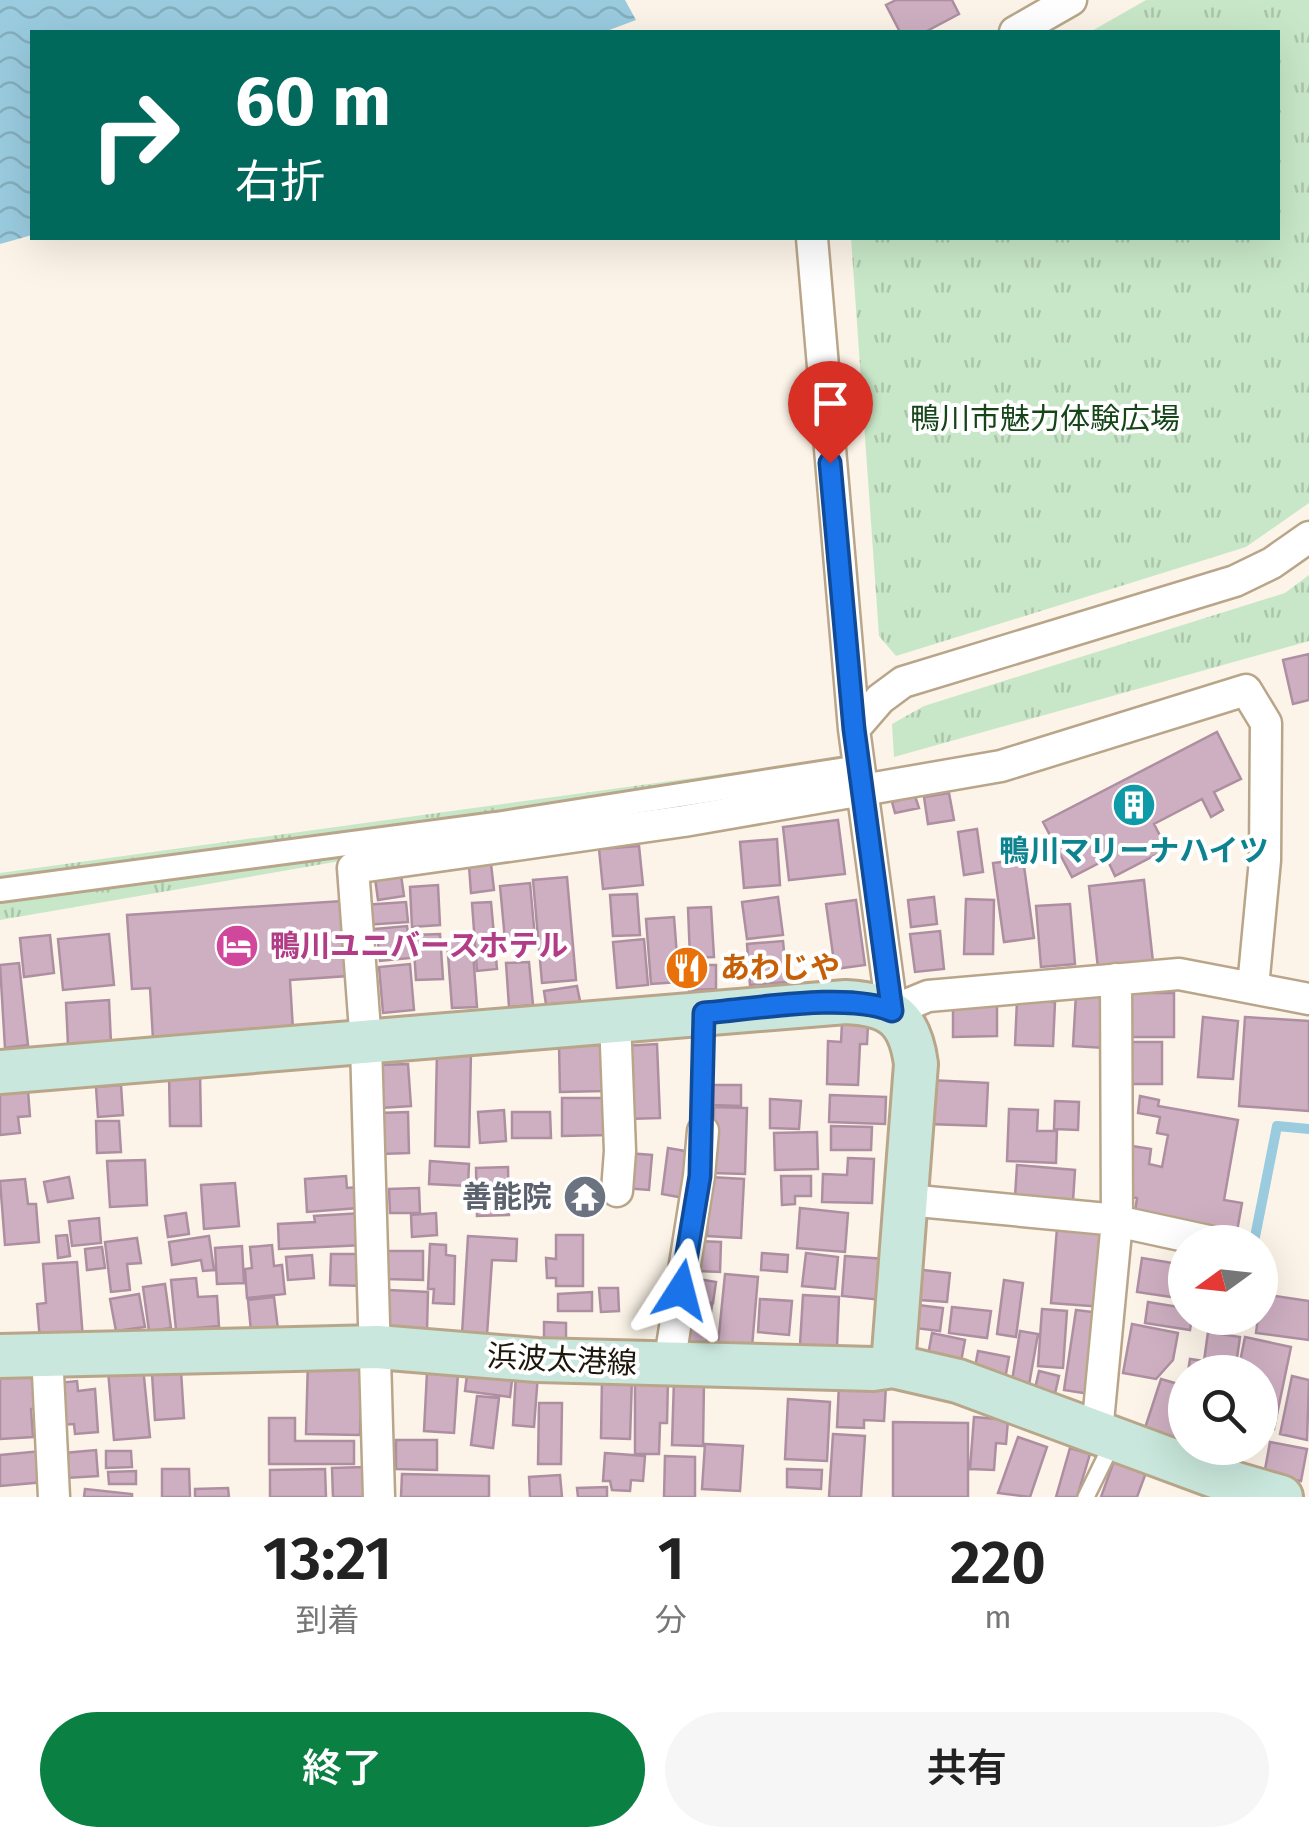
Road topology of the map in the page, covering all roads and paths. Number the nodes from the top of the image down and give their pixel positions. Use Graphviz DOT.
graph roads {
  1 [pos="1071,0"];
  2 [pos="1018,30"];
  3 [pos="812,240"];
  4 [pos="1309,537"];
  5 [pos="854,729"];
  6 [pos="860,779"];
  7 [pos="0,890"];
  8 [pos="1116,979"];
  9 [pos="1253,987"];
  10 [pos="1309,999"];
  11 [pos="892,1011"];
  12 [pos="704,1013"];
  13 [pos="615,1019"];
  14 [pos="366,1044"];
  15 [pos="0,1072"];
  16 [pos="702,1130"];
  17 [pos="617,1191"];
  18 [pos="907,1200"];
  19 [pos="1117,1220"];
  20 [pos="1168,1232"];
  21 [pos="376,1347"];
  22 [pos="47,1353"];
  23 [pos="0,1356"];
  24 [pos="669,1365"];
  25 [pos="893,1366"];
  26 [pos="1106,1435"];
  27 [pos="1235,1491"];
  28 [pos="54,1497"];
  29 [pos="380,1497"];
  30 [pos="1086,1497"];
  31 [pos="1282,1497"];
  1 -- 2 [label="street"];
  3 -- 5 [label="street"];
  4 -- 5 [label="street"];
  5 -- 6 [label="street"];
  6 -- 7 [label="street"];
  6 -- 9 [label="street"];
  6 -- 11 [label="street"];
  6 -- 14 [label="street"];
  8 -- 9 [label="street"];
  8 -- 11 [label="street"];
  8 -- 19 [label="street"];
  9 -- 10 [label="street"];
  11 -- 12 [label="main road"];
  11 -- 18 [label="main road"];
  12 -- 13 [label="main road"];
  12 -- 16 [label="lane"];
  13 -- 14 [label="main road"];
  13 -- 17 [label="street"];
  14 -- 15 [label="main road"];
  14 -- 21 [label="street"];
  16 -- 24 [label="street"];
  18 -- 19 [label="street"];
  18 -- 25 [label="main road"];
  19 -- 20 [label="street"];
  19 -- 26 [label="street"];
  21 -- 22 [label="main road, 浜波太港線"];
  21 -- 24 [label="main road, 浜波太港線"];
  21 -- 29 [label="street"];
  22 -- 23 [label="main road, 浜波太港線"];
  22 -- 28 [label="street"];
  24 -- 25 [label="main road, 浜波太港線"];
  25 -- 26 [label="main road, 浜波太港線"];
  26 -- 27 [label="main road, 浜波太港線"];
  26 -- 30 [label="lane"];
  27 -- 31 [label="main road, 浜波太港線"];
}
